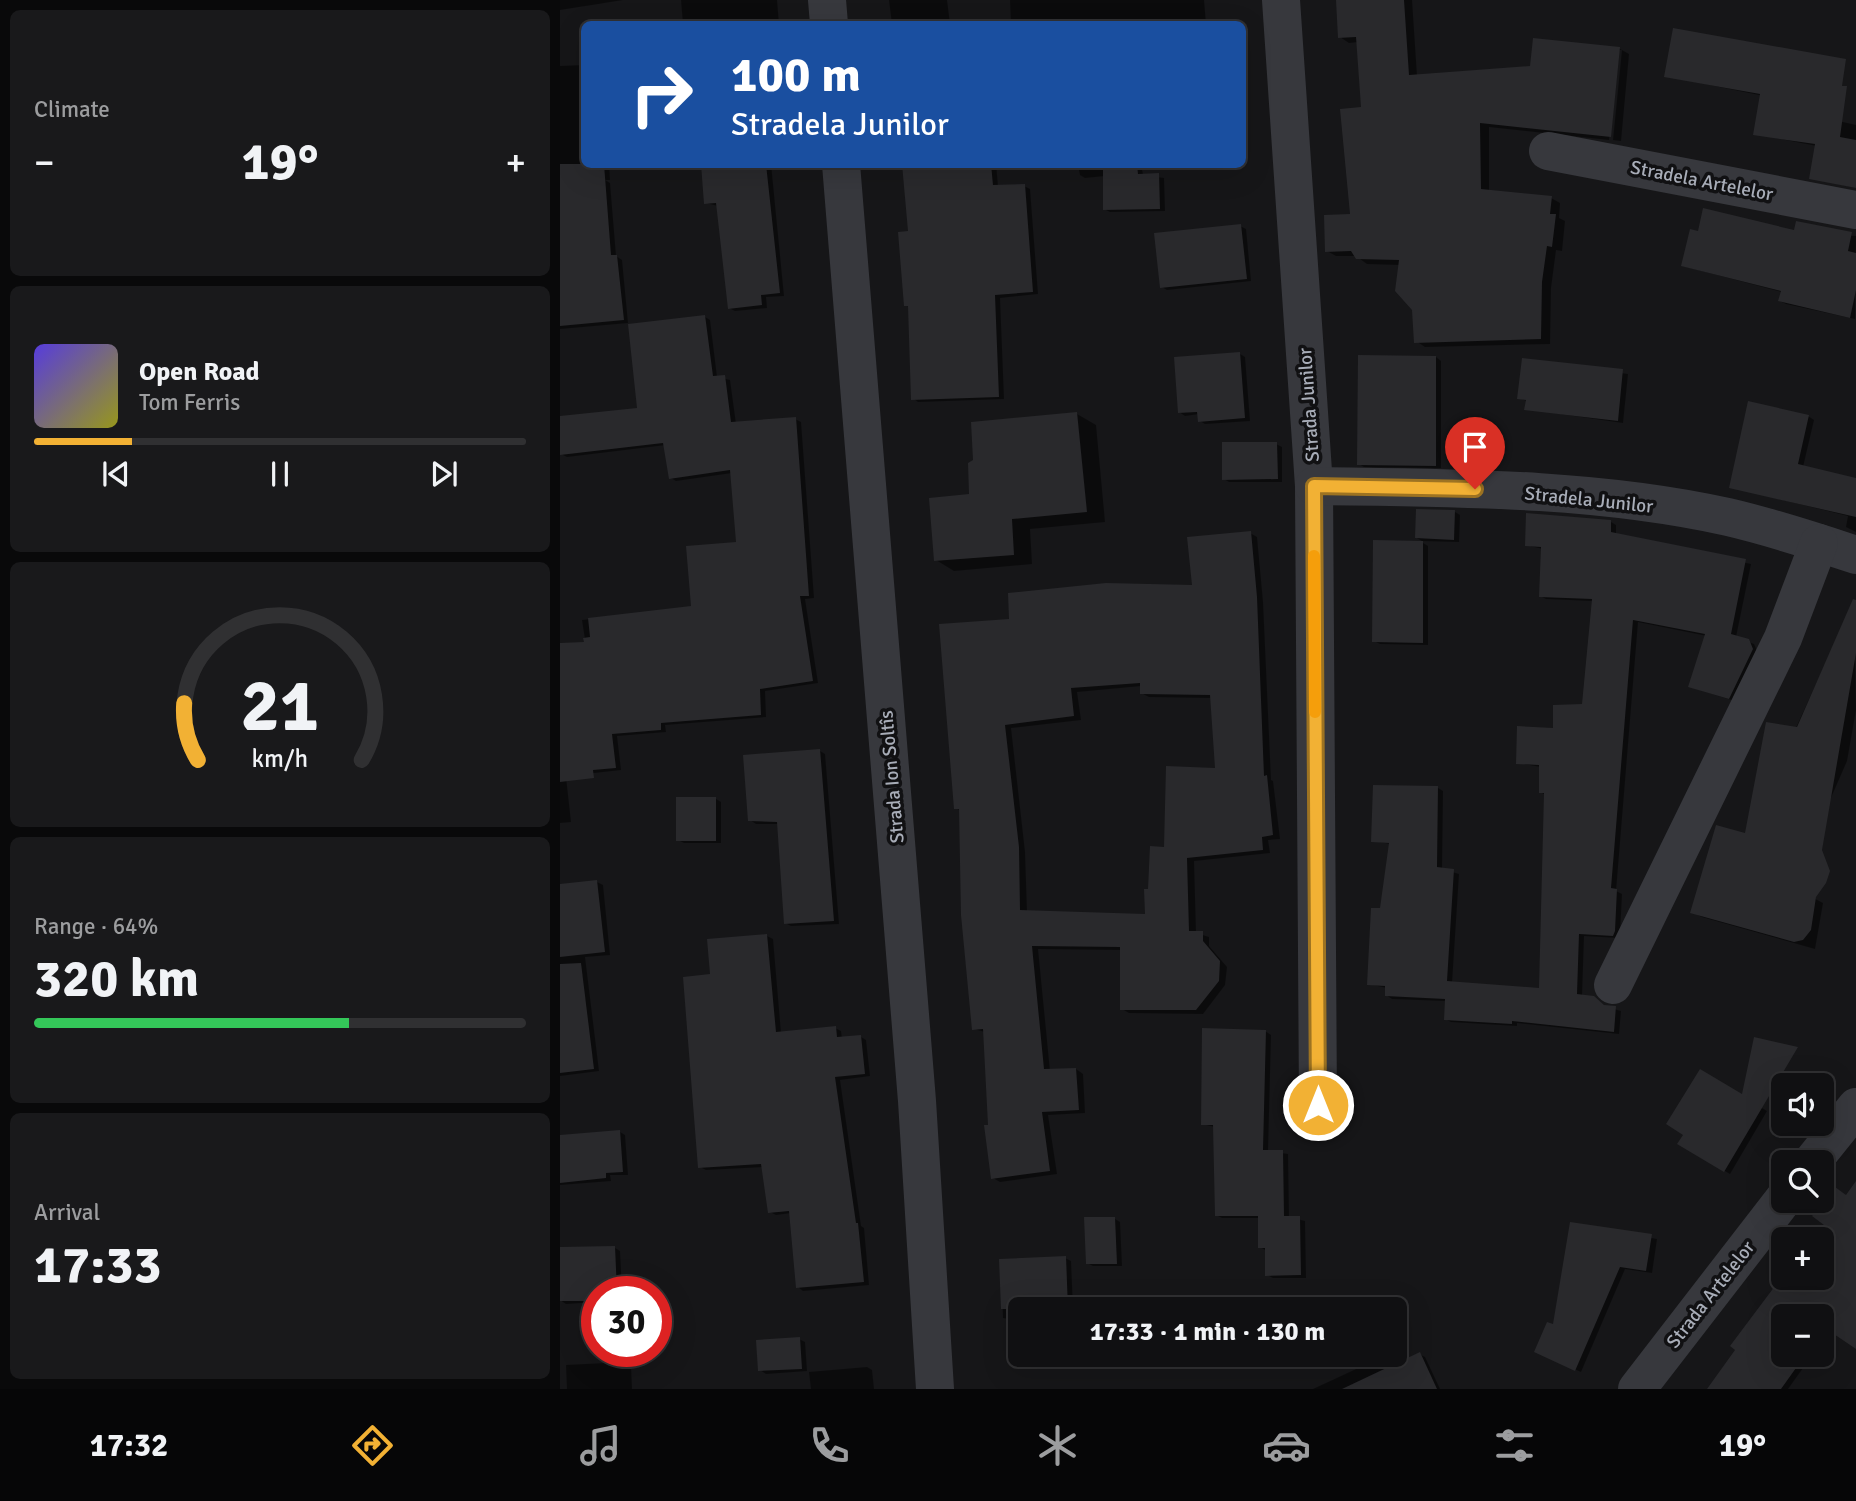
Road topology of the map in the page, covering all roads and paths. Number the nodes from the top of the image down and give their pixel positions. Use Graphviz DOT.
graph roads {
  1 [pos="827,0"];
  2 [pos="1281,0"];
  3 [pos="829,21"];
  4 [pos="1548,151"];
  5 [pos="841,168"];
  6 [pos="1856,210"];
  7 [pos="1314,486"];
  8 [pos="1819,543"];
  9 [pos="1856,555"];
  10 [pos="1613,985"];
  11 [pos="1318,1105"];
  12 [pos="1856,1107"];
  13 [pos="1822,1150"];
  14 [pos="1772,1213"];
  15 [pos="935,1389"];
  16 [pos="1637,1389"];
  1 -- 3 [label="street"];
  2 -- 7 [label="street, Strada Junilor"];
  4 -- 6 [label="street, Stradela Artelelor"];
  5 -- 15 [label="street, Strada Ion Soltîs"];
  7 -- 8 [label="street, Stradela Junilor"];
  7 -- 11 [label="street, Strada Junilor"];
  8 -- 9 [label="street, Stradela Junilor"];
  8 -- 10 [label="street"];
  12 -- 13 [label="street"];
  14 -- 16 [label="street, Strada Artelelor"];
}
